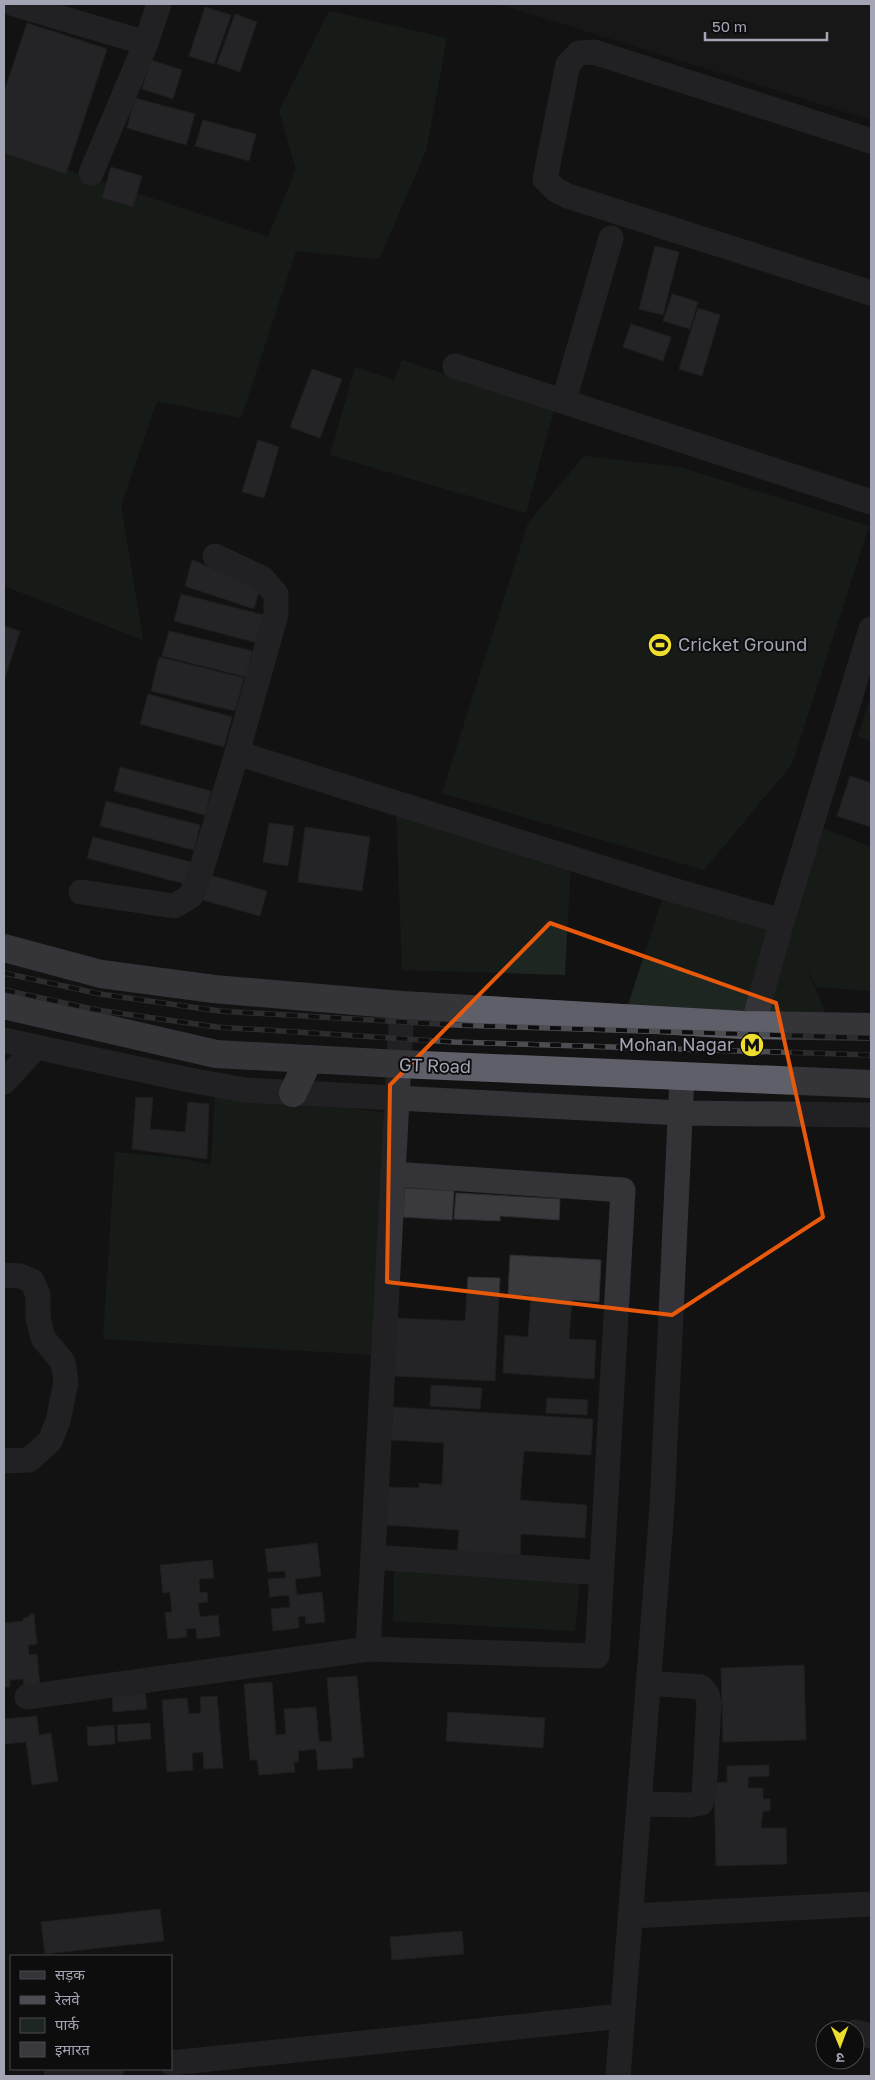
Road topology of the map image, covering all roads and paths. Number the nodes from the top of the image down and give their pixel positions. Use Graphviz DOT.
graph roads {
  1 [pos="14,4"];
  2 [pos="159,4"];
  3 [pos="146,43"];
  4 [pos="871,141"];
  5 [pos="92,173"];
  6 [pos="612,238"];
  7 [pos="871,293"];
  8 [pos="456,366"];
  9 [pos="564,400"];
  10 [pos="871,502"];
  11 [pos="215,556"];
  12 [pos="871,629"];
  13 [pos="237,753"];
  14 [pos="81,892"];
  15 [pos="782,920"];
  16 [pos="4,948"];
  17 [pos="4,1005"];
  18 [pos="402,1005"];
  19 [pos="753,1025"];
  20 [pos="871,1027"];
  21 [pos="4,1040"];
  22 [pos="36,1047"];
  23 [pos="309,1059"];
  24 [pos="399,1064"];
  25 [pos="682,1077"];
  26 [pos="4,1082"];
  27 [pos="871,1084"];
  28 [pos="293,1093"];
  29 [pos="397,1099"];
  30 [pos="680,1114"];
  31 [pos="871,1115"];
  32 [pos="393,1174"];
  33 [pos="4,1275"];
  34 [pos="4,1461"];
  35 [pos="373,1557"];
  36 [pos="600,1572"];
  37 [pos="368,1649"];
  38 [pos="648,1683"];
  39 [pos="27,1697"];
  40 [pos="639,1804"];
  41 [pos="871,1904"];
  42 [pos="630,1916"];
  43 [pos="622,2016"];
  44 [pos="172,2063"];
  45 [pos="104,2070"];
  46 [pos="56,2076"];
  47 [pos="618,2076"];
  1 -- 3 [label="street"];
  2 -- 3 [label="street"];
  3 -- 5 [label="street"];
  4 -- 7 [label="street"];
  6 -- 9 [label="street"];
  8 -- 9 [label="street"];
  9 -- 10 [label="street"];
  11 -- 13 [label="street"];
  12 -- 15 [label="street"];
  13 -- 14 [label="street"];
  13 -- 15 [label="street"];
  15 -- 19 [label="street"];
  16 -- 18 [label="highway"];
  17 -- 23 [label="highway, GT Road"];
  18 -- 19 [label="highway"];
  18 -- 24 [label="street"];
  19 -- 20 [label="highway"];
  21 -- 22 [label="street"];
  22 -- 26 [label="street"];
  22 -- 28 [label="street"];
  23 -- 24 [label="highway, GT Road"];
  23 -- 28 [label="highway"];
  24 -- 25 [label="highway, GT Road"];
  24 -- 29 [label="street"];
  25 -- 27 [label="highway, GT Road"];
  25 -- 30 [label="street"];
  28 -- 29 [label="street"];
  29 -- 30 [label="street"];
  29 -- 32 [label="street"];
  30 -- 31 [label="street"];
  30 -- 38 [label="street"];
  32 -- 35 [label="street"];
  32 -- 36 [label="street"];
  33 -- 34 [label="street"];
  35 -- 36 [label="street"];
  35 -- 37 [label="street"];
  36 -- 37 [label="street"];
  37 -- 39 [label="street"];
  38 -- 40 [label="street"];
  38 -- 40 [label="street"];
  40 -- 42 [label="street"];
  41 -- 42 [label="street"];
  42 -- 43 [label="street"];
  43 -- 44 [label="street"];
  43 -- 47 [label="street"];
  45 -- 46 [label="street"];
}
